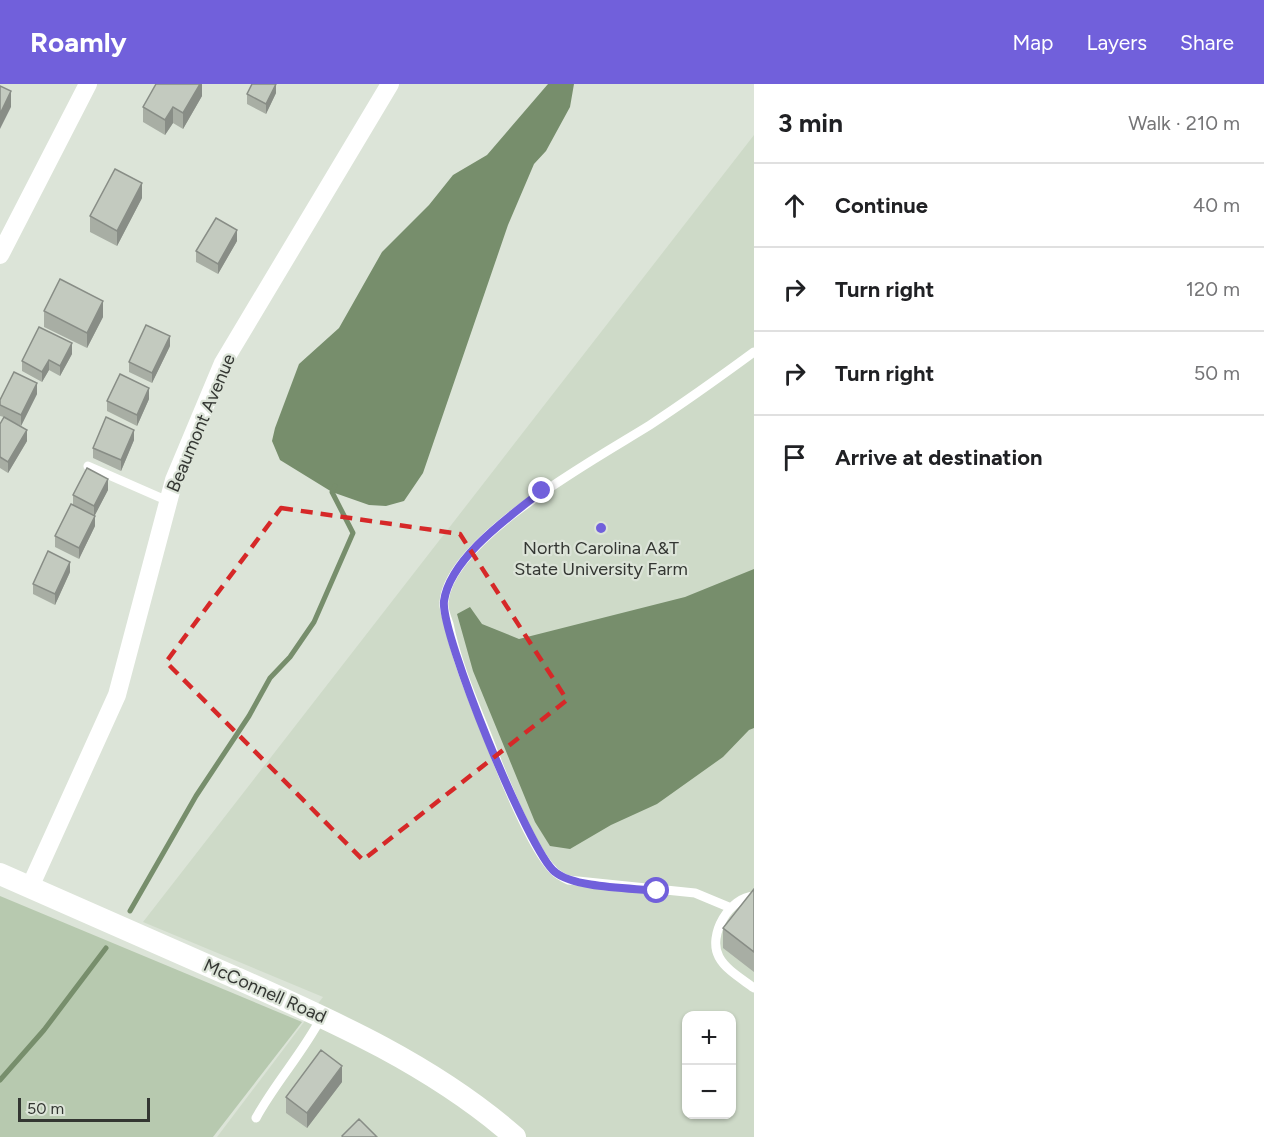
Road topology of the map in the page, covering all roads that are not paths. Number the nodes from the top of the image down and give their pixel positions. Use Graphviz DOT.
graph roads {
  1 [pos="88,84"];
  2 [pos="390,84"];
  3 [pos="6,229"];
  4 [pos="0,255"];
  5 [pos="754,352"];
  6 [pos="88,466"];
  7 [pos="168,501"];
  8 [pos="0,874"];
  9 [pos="30,887"];
  10 [pos="754,896"];
  11 [pos="731,908"];
  12 [pos="754,988"];
  13 [pos="322,1016"];
  14 [pos="256,1118"];
  15 [pos="515,1137"];
  1 -- 3 [label="street"];
  2 -- 7 [label="street, Beaumont Avenue"];
  3 -- 4 [label="street"];
  5 -- 11 [label="lane"];
  6 -- 7 [label="lane"];
  7 -- 9 [label="street, Beaumont Avenue"];
  8 -- 9 [label="street, McConnell Road"];
  9 -- 13 [label="street, McConnell Road"];
  10 -- 11 [label="lane"];
  11 -- 12 [label="lane"];
  13 -- 14 [label="lane"];
  13 -- 15 [label="street, McConnell Road"];
}
